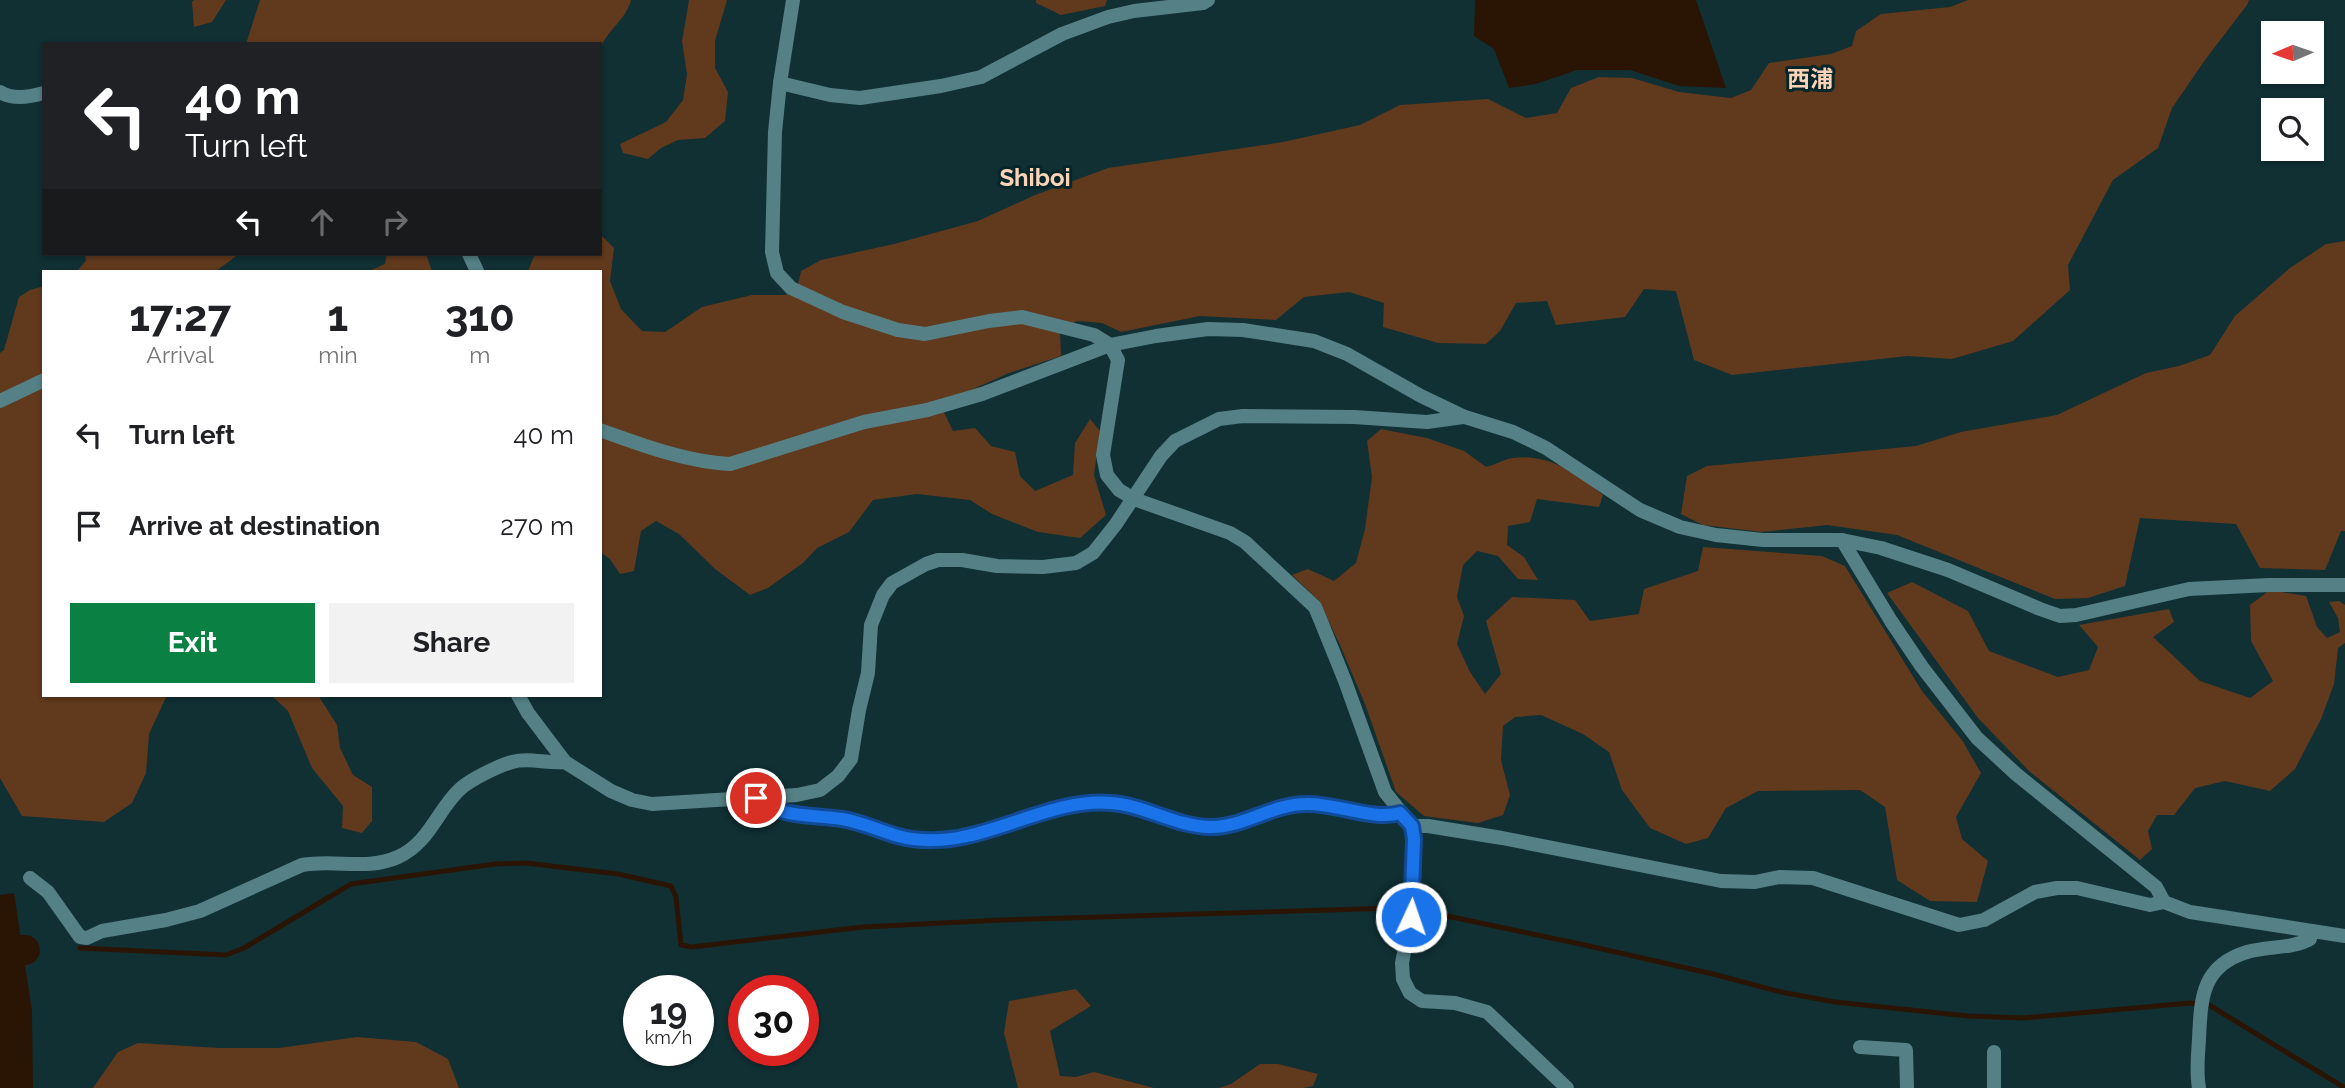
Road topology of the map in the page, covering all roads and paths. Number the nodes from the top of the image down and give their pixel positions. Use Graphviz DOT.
graph roads {
  1 [pos="793,0"];
  2 [pos="1208,0"];
  3 [pos="780,83"];
  4 [pos="0,92"];
  5 [pos="42,93"];
  6 [pos="1111,345"];
  7 [pos="42,381"];
  8 [pos="0,401"];
  9 [pos="1465,417"];
  10 [pos="602,431"];
  11 [pos="1134,499"];
  12 [pos="1842,540"];
  13 [pos="2345,585"];
  14 [pos="519,697"];
  15 [pos="565,762"];
  16 [pos="756,798"];
  17 [pos="1400,813"];
  18 [pos="1412,826"];
  19 [pos="30,878"];
  20 [pos="2164,902"];
  21 [pos="2311,931"];
  22 [pos="2345,936"];
  23 [pos="1860,1047"];
  24 [pos="1994,1052"];
  25 [pos="1567,1088"];
  26 [pos="1907,1088"];
  27 [pos="1994,1088"];
  28 [pos="2199,1088"];
  1 -- 3 [label="street"];
  2 -- 3 [label="street"];
  3 -- 6 [label="street"];
  4 -- 5 [label="street"];
  6 -- 9 [label="street"];
  6 -- 10 [label="street"];
  6 -- 11 [label="street"];
  7 -- 8 [label="street"];
  9 -- 11 [label="street"];
  9 -- 12 [label="street"];
  11 -- 16 [label="street"];
  11 -- 17 [label="street"];
  12 -- 13 [label="street"];
  12 -- 20 [label="street"];
  14 -- 15 [label="street"];
  15 -- 16 [label="street"];
  15 -- 19 [label="street"];
  16 -- 17 [label="street"];
  17 -- 18 [label="street"];
  18 -- 20 [label="street"];
  18 -- 25 [label="street"];
  20 -- 21 [label="street"];
  21 -- 22 [label="street"];
  21 -- 28 [label="street"];
  23 -- 26 [label="street"];
  24 -- 27 [label="street"];
}
